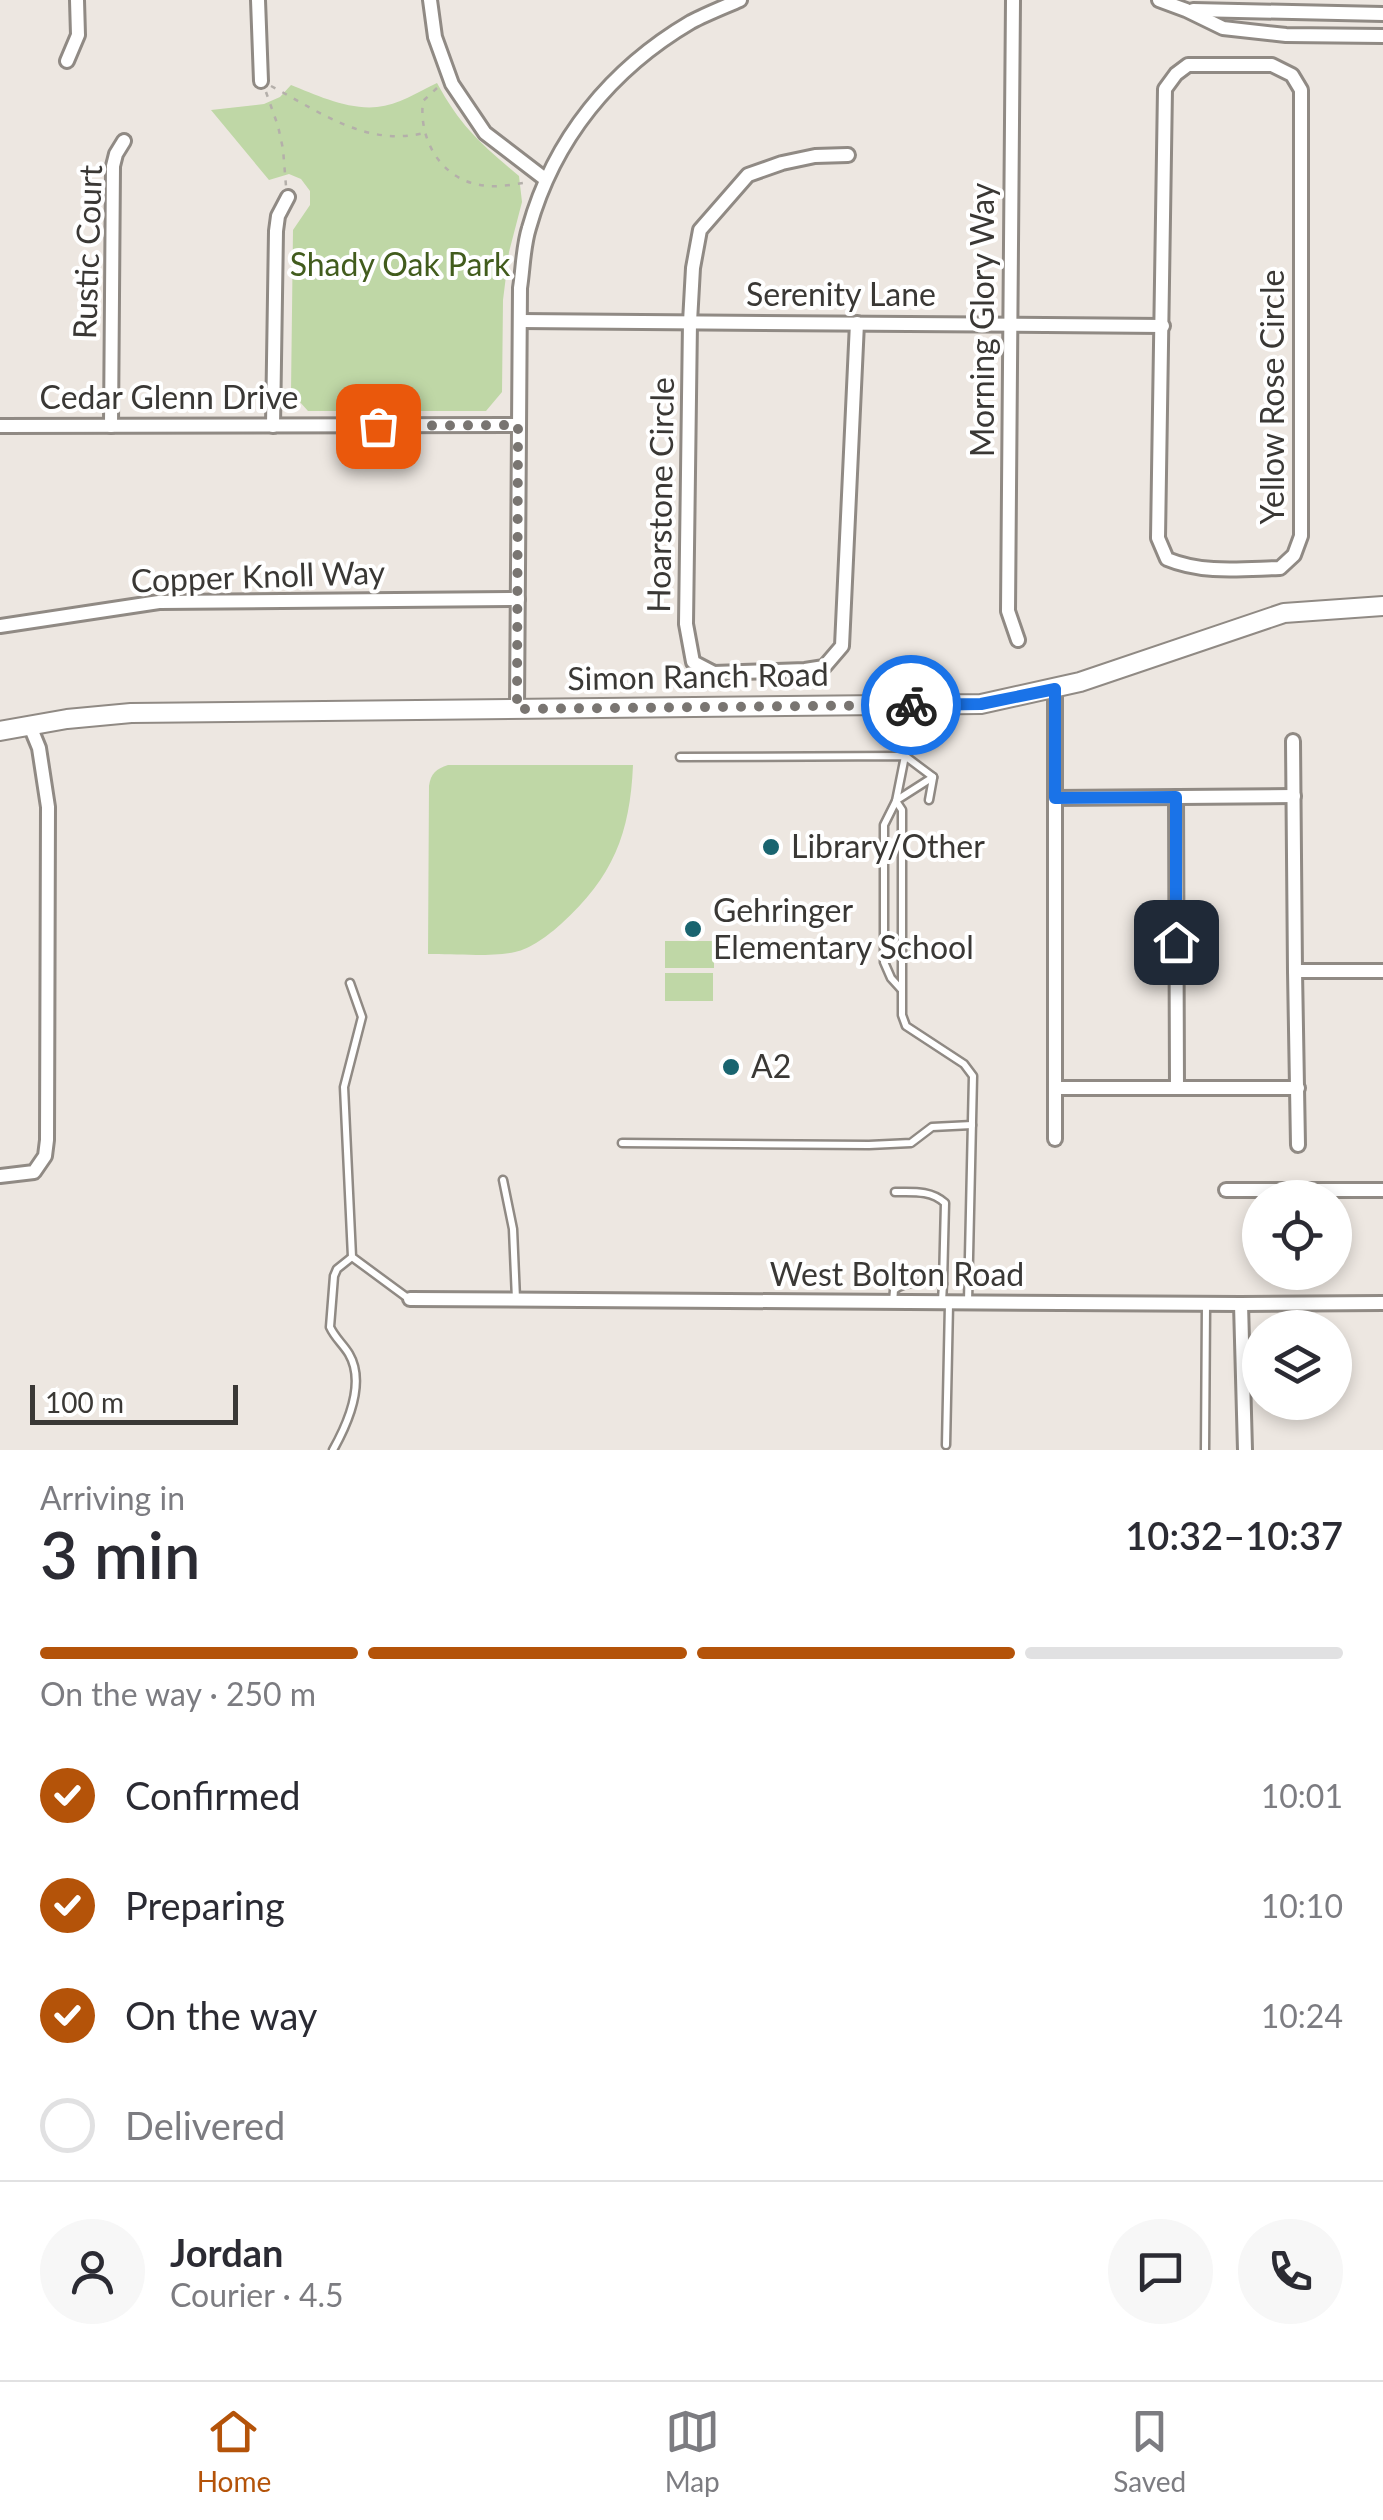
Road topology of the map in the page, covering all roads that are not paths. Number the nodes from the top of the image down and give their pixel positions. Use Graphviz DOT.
graph roads {
  1 [pos="77,0"];
  2 [pos="258,0"];
  3 [pos="430,0"];
  4 [pos="740,0"];
  5 [pos="1013,0"];
  6 [pos="1158,0"];
  7 [pos="1186,10"];
  8 [pos="1383,14"];
  9 [pos="1383,36"];
  10 [pos="67,61"];
  11 [pos="260,80"];
  12 [pos="124,141"];
  13 [pos="848,154"];
  14 [pos="545,180"];
  15 [pos="288,197"];
  16 [pos="520,321"];
  17 [pos="690,322"];
  18 [pos="857,323"];
  19 [pos="1010,324"];
  20 [pos="1162,326"];
  21 [pos="518,425"];
  22 [pos="0,426"];
  23 [pos="111,426"];
  24 [pos="273,426"];
  25 [pos="518,599"];
  26 [pos="1383,606"];
  27 [pos="0,626"];
  28 [pos="1018,640"];
  29 [pos="1055,689"];
  30 [pos="904,705"];
  31 [pos="517,709"];
  32 [pos="30,726"];
  33 [pos="0,731"];
  34 [pos="1293,741"];
  35 [pos="905,756"];
  36 [pos="680,757"];
  37 [pos="933,777"];
  38 [pos="1294,796"];
  39 [pos="1176,797"];
  40 [pos="1055,798"];
  41 [pos="896,800"];
  42 [pos="929,800"];
  43 [pos="1296,971"];
  44 [pos="1383,971"];
  45 [pos="350,983"];
  46 [pos="902,990"];
  47 [pos="1177,1087"];
  48 [pos="1055,1088"];
  49 [pos="1298,1088"];
  50 [pos="972,1126"];
  51 [pos="1055,1139"];
  52 [pos="622,1143"];
  53 [pos="1298,1145"];
  54 [pos="0,1176"];
  55 [pos="503,1180"];
  56 [pos="1226,1190"];
  57 [pos="1383,1190"];
  58 [pos="895,1192"];
  59 [pos="352,1257"];
  60 [pos="943,1284"];
  61 [pos="410,1299"];
  62 [pos="516,1300"];
  63 [pos="893,1302"];
  64 [pos="946,1302"];
  65 [pos="968,1303"];
  66 [pos="1383,1303"];
  67 [pos="1206,1304"];
  68 [pos="1241,1304"];
  69 [pos="946,1444"];
  70 [pos="334,1450"];
  71 [pos="1204,1450"];
  72 [pos="1245,1450"];
  1 -- 10 [label="street"];
  2 -- 11 [label="street"];
  3 -- 14 [label="street"];
  4 -- 14 [label="street"];
  5 -- 19 [label="street, Morning Glory Way"];
  6 -- 7 [label="street"];
  7 -- 8 [label="street"];
  7 -- 9 [label="street"];
  12 -- 23 [label="street, Rustic Court"];
  13 -- 17 [label="street"];
  14 -- 16 [label="street"];
  15 -- 24 [label="street"];
  16 -- 17 [label="street, Serenity Lane"];
  16 -- 21 [label="street"];
  17 -- 18 [label="street, Serenity Lane"];
  17 -- 18 [label="street, Hoarstone Circle"];
  18 -- 19 [label="street, Serenity Lane"];
  19 -- 20 [label="street, Serenity Lane"];
  19 -- 28 [label="street, Morning Glory Way"];
  20 -- 20 [label="street, Yellow Rose Circle"];
  21 -- 24 [label="street, Cedar Glenn Drive"];
  21 -- 25 [label="street"];
  22 -- 23 [label="street, Cedar Glenn Drive"];
  23 -- 24 [label="street, Cedar Glenn Drive"];
  25 -- 27 [label="street, Copper Knoll Way"];
  25 -- 31 [label="street"];
  26 -- 29 [label="street, Simon Ranch Road"];
  29 -- 30 [label="street, Simon Ranch Road"];
  29 -- 40 [label="street"];
  30 -- 31 [label="street, Simon Ranch Road"];
  30 -- 35 [label="lane"];
  31 -- 32 [label="street, Simon Ranch Road"];
  32 -- 33 [label="street, Simon Ranch Road"];
  32 -- 54 [label="street"];
  34 -- 38 [label="street"];
  35 -- 36 [label="lane"];
  35 -- 37 [label="lane"];
  35 -- 41 [label="lane"];
  37 -- 41 [label="lane"];
  37 -- 42 [label="lane"];
  38 -- 39 [label="street"];
  38 -- 43 [label="street"];
  39 -- 40 [label="street"];
  39 -- 47 [label="street"];
  40 -- 48 [label="street"];
  41 -- 46 [label="lane"];
  41 -- 46 [label="lane"];
  43 -- 44 [label="street"];
  43 -- 49 [label="street"];
  45 -- 59 [label="lane"];
  46 -- 50 [label="lane"];
  47 -- 48 [label="street"];
  47 -- 49 [label="street"];
  48 -- 51 [label="street"];
  49 -- 53 [label="street"];
  50 -- 52 [label="lane"];
  50 -- 65 [label="lane"];
  55 -- 62 [label="lane"];
  56 -- 57 [label="street"];
  58 -- 60 [label="lane"];
  59 -- 61 [label="lane"];
  59 -- 70 [label="lane"];
  60 -- 63 [label="lane"];
  60 -- 64 [label="lane"];
  61 -- 62 [label="street, West Bolton Road"];
  62 -- 63 [label="street, West Bolton Road"];
  63 -- 64 [label="street, West Bolton Road"];
  64 -- 65 [label="street, West Bolton Road"];
  64 -- 69 [label="lane"];
  65 -- 67 [label="street, West Bolton Road"];
  66 -- 68 [label="street, West Bolton Road"];
  67 -- 68 [label="street, West Bolton Road"];
  67 -- 71 [label="lane"];
  68 -- 72 [label="street"];
}
